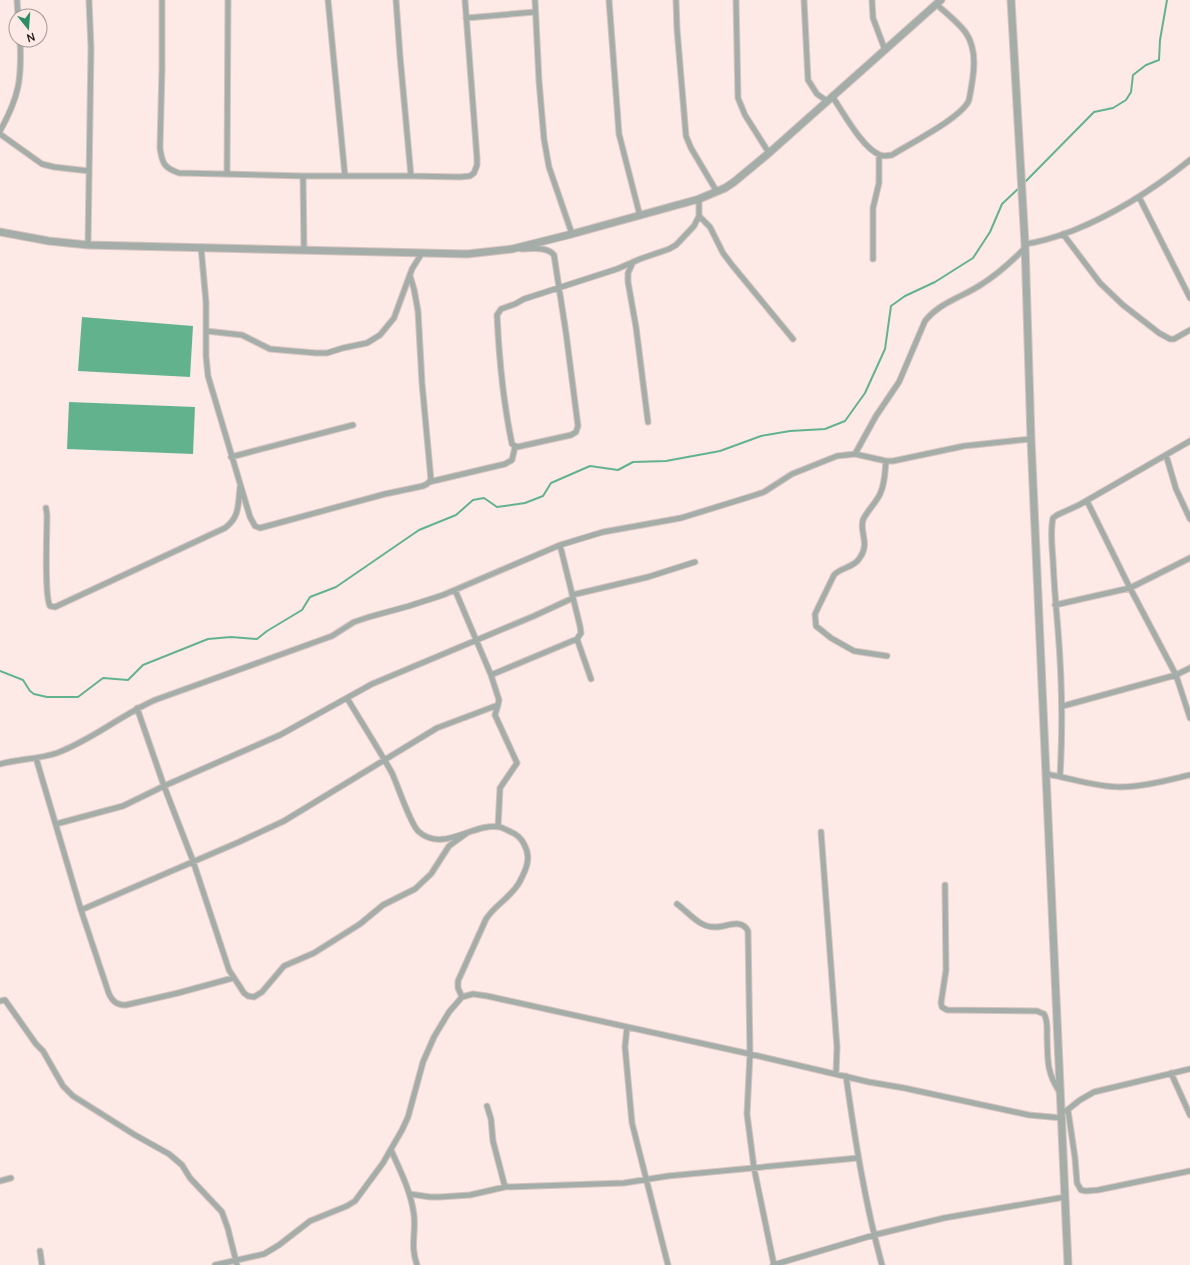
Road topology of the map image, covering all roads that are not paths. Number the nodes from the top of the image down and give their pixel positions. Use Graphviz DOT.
graph roads {
  1 [pos="89,0"];
  2 [pos="162,0"];
  3 [pos="228,0"];
  4 [pos="328,0"];
  5 [pos="396,0"];
  6 [pos="465,0"];
  7 [pos="535,0"];
  8 [pos="609,0"];
  9 [pos="676,0"];
  10 [pos="736,0"];
  11 [pos="804,0"];
  12 [pos="872,0"];
  13 [pos="1011,0"];
  14 [pos="939,2"];
  15 [pos="535,12"];
  16 [pos="466,18"];
  17 [pos="20,48"];
  18 [pos="885,50"];
  19 [pos="830,99"];
  20 [pos="0,133"];
  21 [pos="769,153"];
  22 [pos="879,155"];
  23 [pos="1190,160"];
  24 [pos="89,171"];
  25 [pos="227,174"];
  26 [pos="303,176"];
  27 [pos="346,176"];
  28 [pos="411,176"];
  29 [pos="716,192"];
  30 [pos="1139,197"];
  31 [pos="698,199"];
  32 [pos="640,216"];
  33 [pos="699,216"];
  34 [pos="0,232"];
  35 [pos="572,234"];
  36 [pos="1063,234"];
  37 [pos="88,245"];
  38 [pos="1025,246"];
  39 [pos="202,247"];
  40 [pos="512,249"];
  41 [pos="304,250"];
  42 [pos="422,253"];
  43 [pos="873,259"];
  44 [pos="633,262"];
  45 [pos="410,276"];
  46 [pos="559,286"];
  47 [pos="1190,298"];
  48 [pos="1190,330"];
  49 [pos="206,331"];
  50 [pos="793,339"];
  51 [pos="648,422"];
  52 [pos="353,425"];
  53 [pos="1031,439"];
  54 [pos="1190,441"];
  55 [pos="515,447"];
  56 [pos="854,454"];
  57 [pos="1166,455"];
  58 [pos="231,457"];
  59 [pos="886,461"];
  60 [pos="430,482"];
  61 [pos="240,484"];
  62 [pos="1087,501"];
  63 [pos="46,508"];
  64 [pos="1190,520"];
  65 [pos="560,545"];
  66 [pos="1190,558"];
  67 [pos="695,562"];
  68 [pos="1130,588"];
  69 [pos="455,590"];
  70 [pos="573,596"];
  71 [pos="1055,605"];
  72 [pos="577,639"];
  73 [pos="476,640"];
  74 [pos="887,656"];
  75 [pos="1190,668"];
  76 [pos="491,675"];
  77 [pos="1176,675"];
  78 [pos="591,679"];
  79 [pos="347,698"];
  80 [pos="498,705"];
  81 [pos="1063,706"];
  82 [pos="137,708"];
  83 [pos="1190,718"];
  84 [pos="36,758"];
  85 [pos="383,760"];
  86 [pos="0,764"];
  87 [pos="1046,774"];
  88 [pos="1190,775"];
  89 [pos="1060,776"];
  90 [pos="164,786"];
  91 [pos="56,824"];
  92 [pos="498,827"];
  93 [pos="821,832"];
  94 [pos="467,833"];
  95 [pos="193,861"];
  96 [pos="945,886"];
  97 [pos="677,904"];
  98 [pos="82,910"];
  99 [pos="233,978"];
  100 [pos="462,997"];
  101 [pos="0,1001"];
  102 [pos="627,1027"];
  103 [pos="750,1054"];
  104 [pos="1190,1069"];
  105 [pos="1171,1073"];
  106 [pos="836,1074"];
  107 [pos="846,1076"];
  108 [pos="1060,1093"];
  109 [pos="487,1106"];
  110 [pos="1068,1110"];
  111 [pos="1190,1115"];
  112 [pos="1062,1116"];
  113 [pos="391,1150"];
  114 [pos="858,1158"];
  115 [pos="754,1168"];
  116 [pos="1190,1171"];
  117 [pos="11,1178"];
  118 [pos="645,1179"];
  119 [pos="0,1181"];
  120 [pos="506,1187"];
  121 [pos="410,1194"];
  122 [pos="1065,1197"];
  123 [pos="874,1235"];
  124 [pos="40,1251"];
  125 [pos="237,1263"];
  126 [pos="42,1265"];
  127 [pos="215,1265"];
  128 [pos="417,1265"];
  129 [pos="668,1265"];
  130 [pos="774,1265"];
  131 [pos="882,1265"];
  132 [pos="1068,1265"];
  1 -- 24 [label="street"];
  2 -- 25 [label="street"];
  3 -- 25 [label="street"];
  4 -- 27 [label="street"];
  5 -- 28 [label="street"];
  6 -- 16 [label="street"];
  7 -- 15 [label="street"];
  8 -- 32 [label="street"];
  9 -- 29 [label="street"];
  10 -- 21 [label="street"];
  11 -- 19 [label="street"];
  12 -- 18 [label="street"];
  13 -- 38 [label="street"];
  14 -- 18 [label="street"];
  14 -- 22 [label="street"];
  15 -- 16 [label="street"];
  15 -- 35 [label="street"];
  16 -- 28 [label="street"];
  17 -- 20 [label="street"];
  18 -- 19 [label="street"];
  19 -- 21 [label="street"];
  19 -- 22 [label="street"];
  20 -- 24 [label="street"];
  21 -- 29 [label="street"];
  22 -- 43 [label="street"];
  23 -- 30 [label="street"];
  24 -- 37 [label="street"];
  25 -- 26 [label="street"];
  26 -- 27 [label="street"];
  26 -- 41 [label="street"];
  27 -- 28 [label="street"];
  29 -- 31 [label="street"];
  30 -- 36 [label="street"];
  30 -- 47 [label="street"];
  31 -- 32 [label="street"];
  31 -- 33 [label="street"];
  32 -- 35 [label="street"];
  33 -- 44 [label="street"];
  33 -- 50 [label="street"];
  34 -- 37 [label="street"];
  35 -- 40 [label="street"];
  36 -- 38 [label="street"];
  36 -- 48 [label="street"];
  37 -- 39 [label="street"];
  38 -- 53 [label="street"];
  38 -- 56 [label="street"];
  39 -- 41 [label="street"];
  39 -- 49 [label="street"];
  40 -- 42 [label="street"];
  40 -- 46 [label="street"];
  41 -- 42 [label="street"];
  42 -- 45 [label="street"];
  44 -- 46 [label="street"];
  44 -- 51 [label="street"];
  45 -- 49 [label="street"];
  45 -- 60 [label="street"];
  46 -- 55 [label="street"];
  46 -- 55 [label="street"];
  49 -- 58 [label="street"];
  52 -- 58 [label="street"];
  53 -- 59 [label="street"];
  53 -- 87 [label="street"];
  54 -- 57 [label="street"];
  55 -- 60 [label="street"];
  56 -- 59 [label="street"];
  56 -- 65 [label="street"];
  57 -- 62 [label="street"];
  57 -- 64 [label="street"];
  58 -- 61 [label="street"];
  59 -- 74 [label="street"];
  60 -- 61 [label="street"];
  61 -- 63 [label="street"];
  62 -- 68 [label="street"];
  62 -- 71 [label="street"];
  65 -- 69 [label="street"];
  65 -- 70 [label="street"];
  66 -- 68 [label="street"];
  67 -- 70 [label="street"];
  68 -- 71 [label="street"];
  68 -- 77 [label="street"];
  69 -- 73 [label="street"];
  69 -- 82 [label="street"];
  70 -- 72 [label="street"];
  70 -- 73 [label="street"];
  71 -- 81 [label="street"];
  72 -- 76 [label="street"];
  72 -- 78 [label="street"];
  73 -- 76 [label="street"];
  73 -- 79 [label="street"];
  75 -- 77 [label="street"];
  76 -- 80 [label="street"];
  77 -- 81 [label="street"];
  77 -- 83 [label="street"];
  79 -- 85 [label="street"];
  79 -- 90 [label="street"];
  80 -- 85 [label="street"];
  80 -- 92 [label="street"];
  81 -- 89 [label="street"];
  82 -- 84 [label="street"];
  82 -- 90 [label="street"];
  84 -- 86 [label="street"];
  84 -- 91 [label="street"];
  85 -- 94 [label="street"];
  85 -- 95 [label="street"];
  87 -- 89 [label="street"];
  87 -- 108 [label="street"];
  88 -- 89 [label="street"];
  90 -- 91 [label="street"];
  90 -- 95 [label="street"];
  91 -- 98 [label="street"];
  92 -- 94 [label="street"];
  92 -- 100 [label="street"];
  93 -- 106 [label="street"];
  94 -- 99 [label="street"];
  95 -- 98 [label="street"];
  95 -- 99 [label="street"];
  96 -- 108 [label="street"];
  97 -- 103 [label="street"];
  98 -- 99 [label="street"];
  100 -- 102 [label="street"];
  100 -- 113 [label="street"];
  101 -- 125 [label="street"];
  102 -- 103 [label="street"];
  102 -- 118 [label="street"];
  103 -- 106 [label="street"];
  103 -- 115 [label="street"];
  104 -- 105 [label="street"];
  105 -- 110 [label="street"];
  105 -- 111 [label="street"];
  106 -- 107 [label="street"];
  107 -- 112 [label="street"];
  107 -- 114 [label="street"];
  108 -- 112 [label="street"];
  109 -- 120 [label="street"];
  110 -- 112 [label="street"];
  110 -- 116 [label="street"];
  112 -- 122 [label="street"];
  113 -- 121 [label="street"];
  113 -- 125 [label="street"];
  114 -- 115 [label="street"];
  114 -- 123 [label="street"];
  115 -- 118 [label="street"];
  115 -- 130 [label="street"];
  117 -- 119 [label="street"];
  118 -- 120 [label="street"];
  118 -- 129 [label="street"];
  120 -- 121 [label="street"];
  121 -- 128 [label="street"];
  122 -- 123 [label="street"];
  122 -- 132 [label="street"];
  123 -- 130 [label="street"];
  123 -- 131 [label="street"];
  124 -- 126 [label="street"];
  125 -- 127 [label="street"];
}
